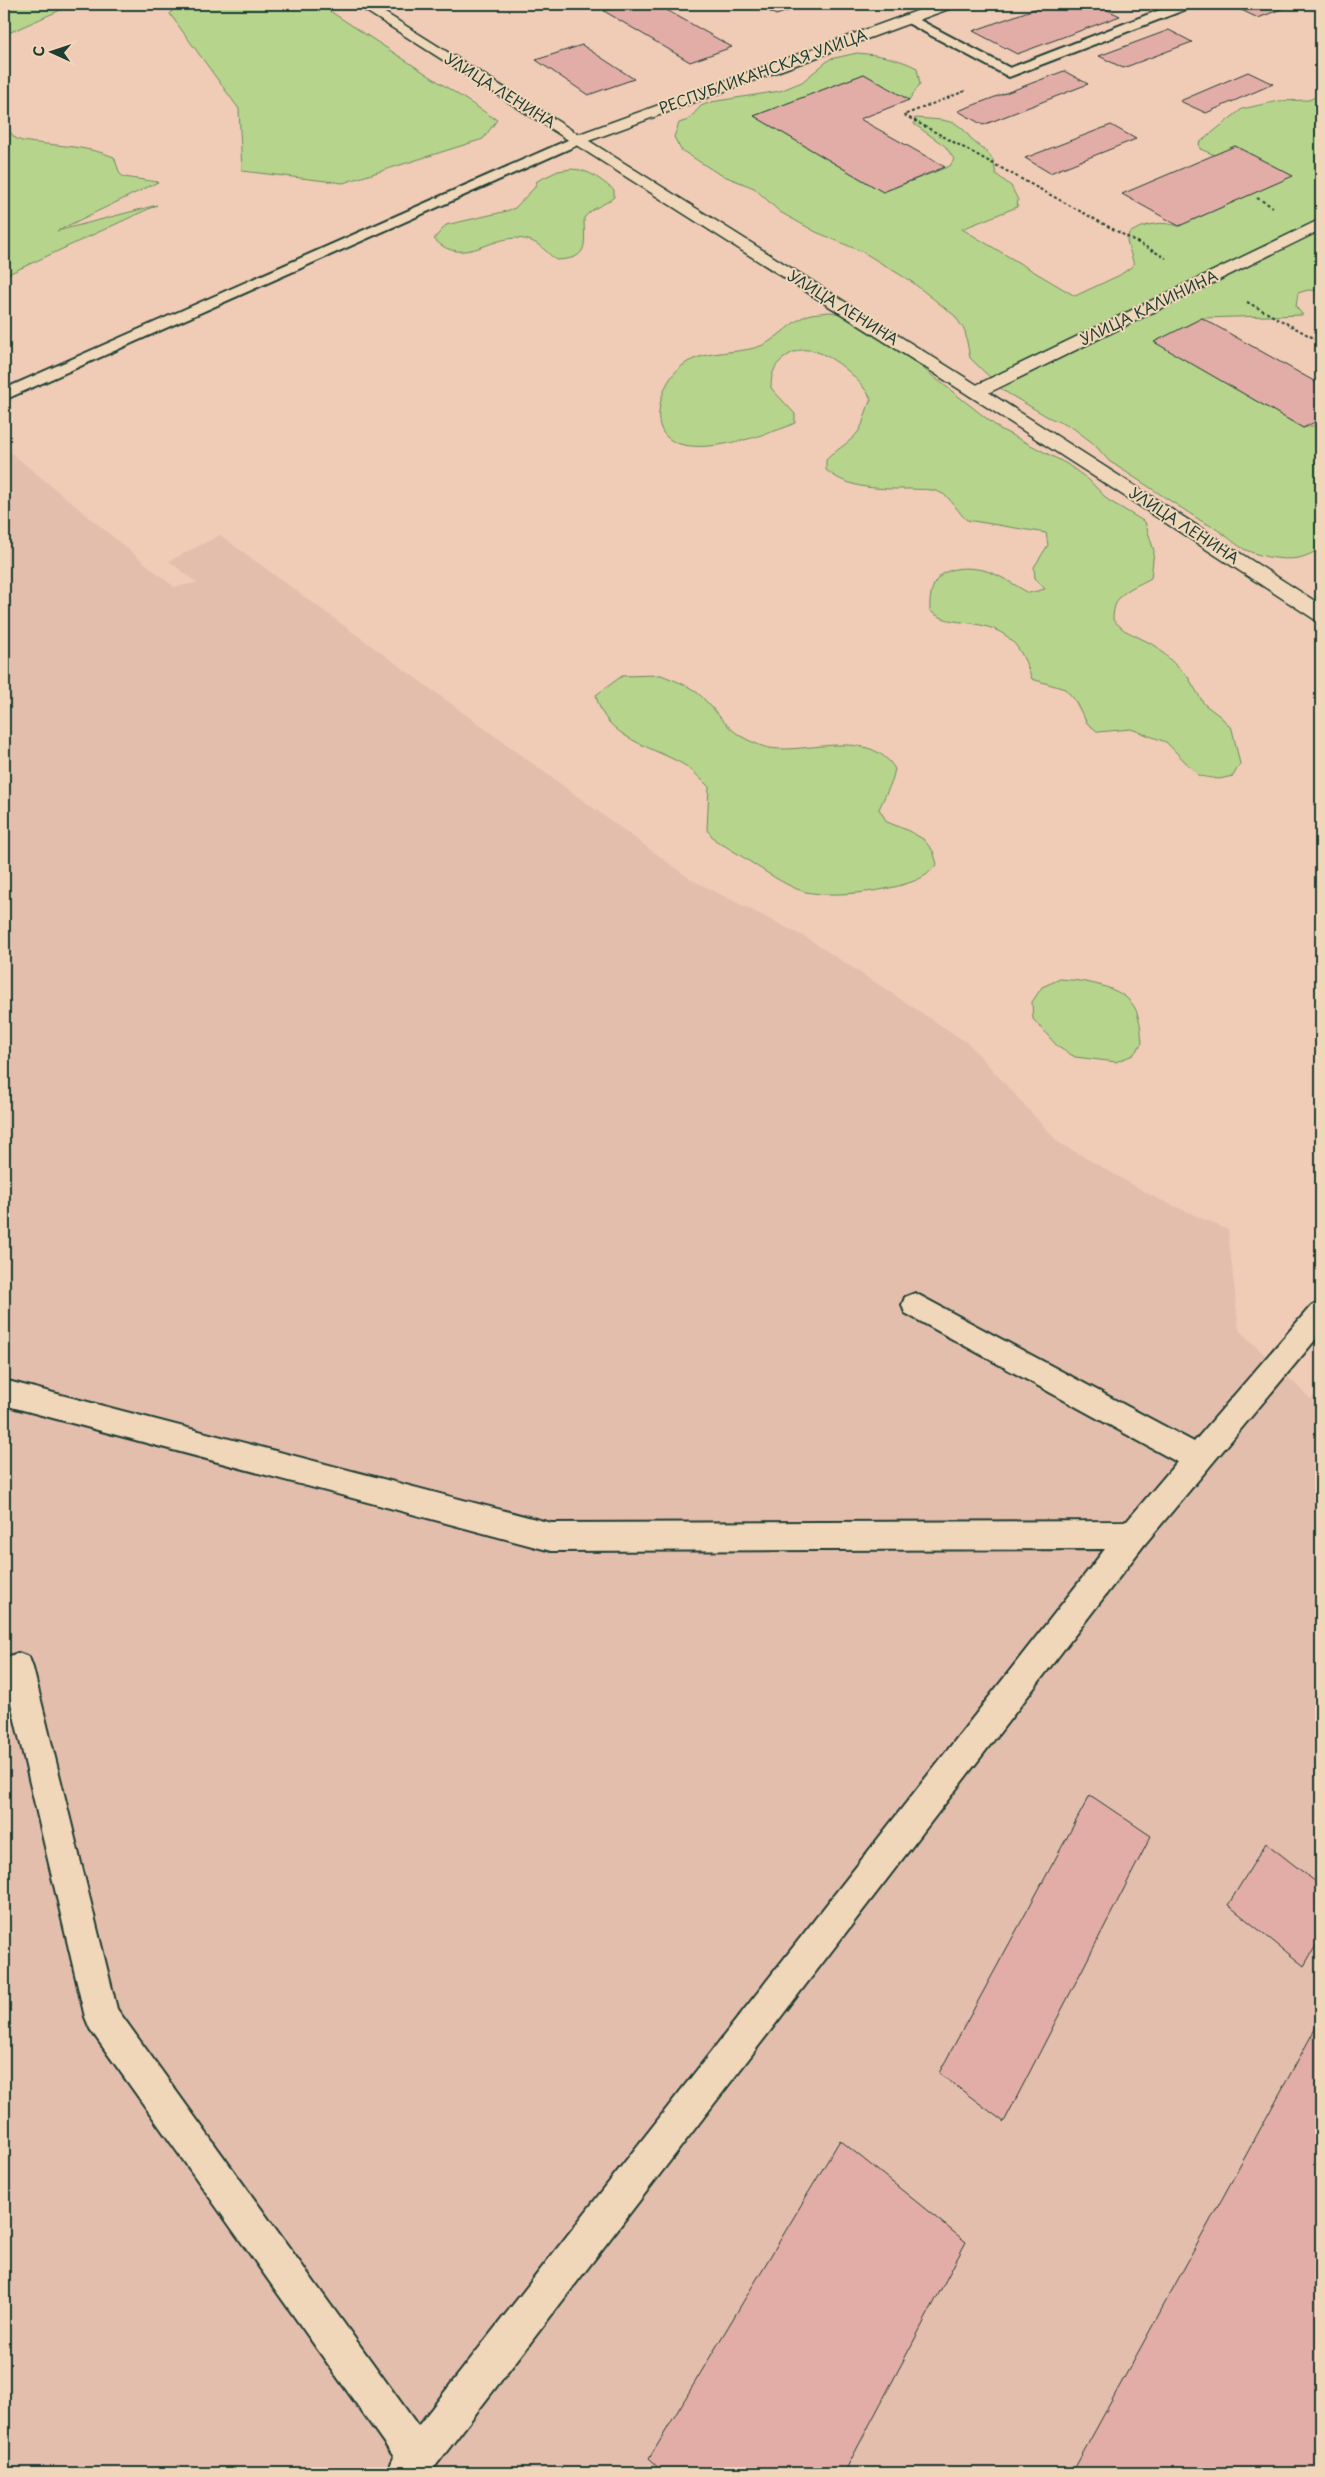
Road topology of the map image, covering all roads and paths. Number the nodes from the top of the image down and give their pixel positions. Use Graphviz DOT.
graph roads {
  1 [pos="362,4"];
  2 [pos="949,4"];
  3 [pos="1187,4"];
  4 [pos="907,19"];
  5 [pos="1009,73"];
  6 [pos="577,140"];
  7 [pos="1321,224"];
  8 [pos="1206,280"];
  9 [pos="1321,342"];
  10 [pos="976,392"];
  11 [pos="4,395"];
  12 [pos="1321,614"];
  13 [pos="915,1305"];
  14 [pos="1321,1314"];
  15 [pos="4,1392"];
  16 [pos="1198,1459"];
  17 [pos="1134,1535"];
  18 [pos="18,1668"];
  19 [pos="411,2465"];
  1 -- 6 [label="street, УЛИЦА ЛЕНИНА"];
  2 -- 4 [label="street, РЕСПУБЛИКАНСКАЯ УЛИЦА"];
  3 -- 5 [label="lane"];
  4 -- 5 [label="lane"];
  4 -- 6 [label="street, РЕСПУБЛИКАНСКАЯ УЛИЦА"];
  5 -- 8 [label="path"];
  6 -- 10 [label="street, УЛИЦА ЛЕНИНА"];
  6 -- 11 [label="lane"];
  7 -- 8 [label="street, УЛИЦА КАЛИНИНА"];
  8 -- 9 [label="path"];
  8 -- 10 [label="street, УЛИЦА КАЛИНИНА"];
  10 -- 12 [label="street, УЛИЦА ЛЕНИНА"];
  13 -- 16 [label="lane"];
  14 -- 16 [label="lane"];
  15 -- 17 [label="lane"];
  16 -- 17 [label="lane"];
  17 -- 19 [label="lane"];
  18 -- 19 [label="lane"];
}
